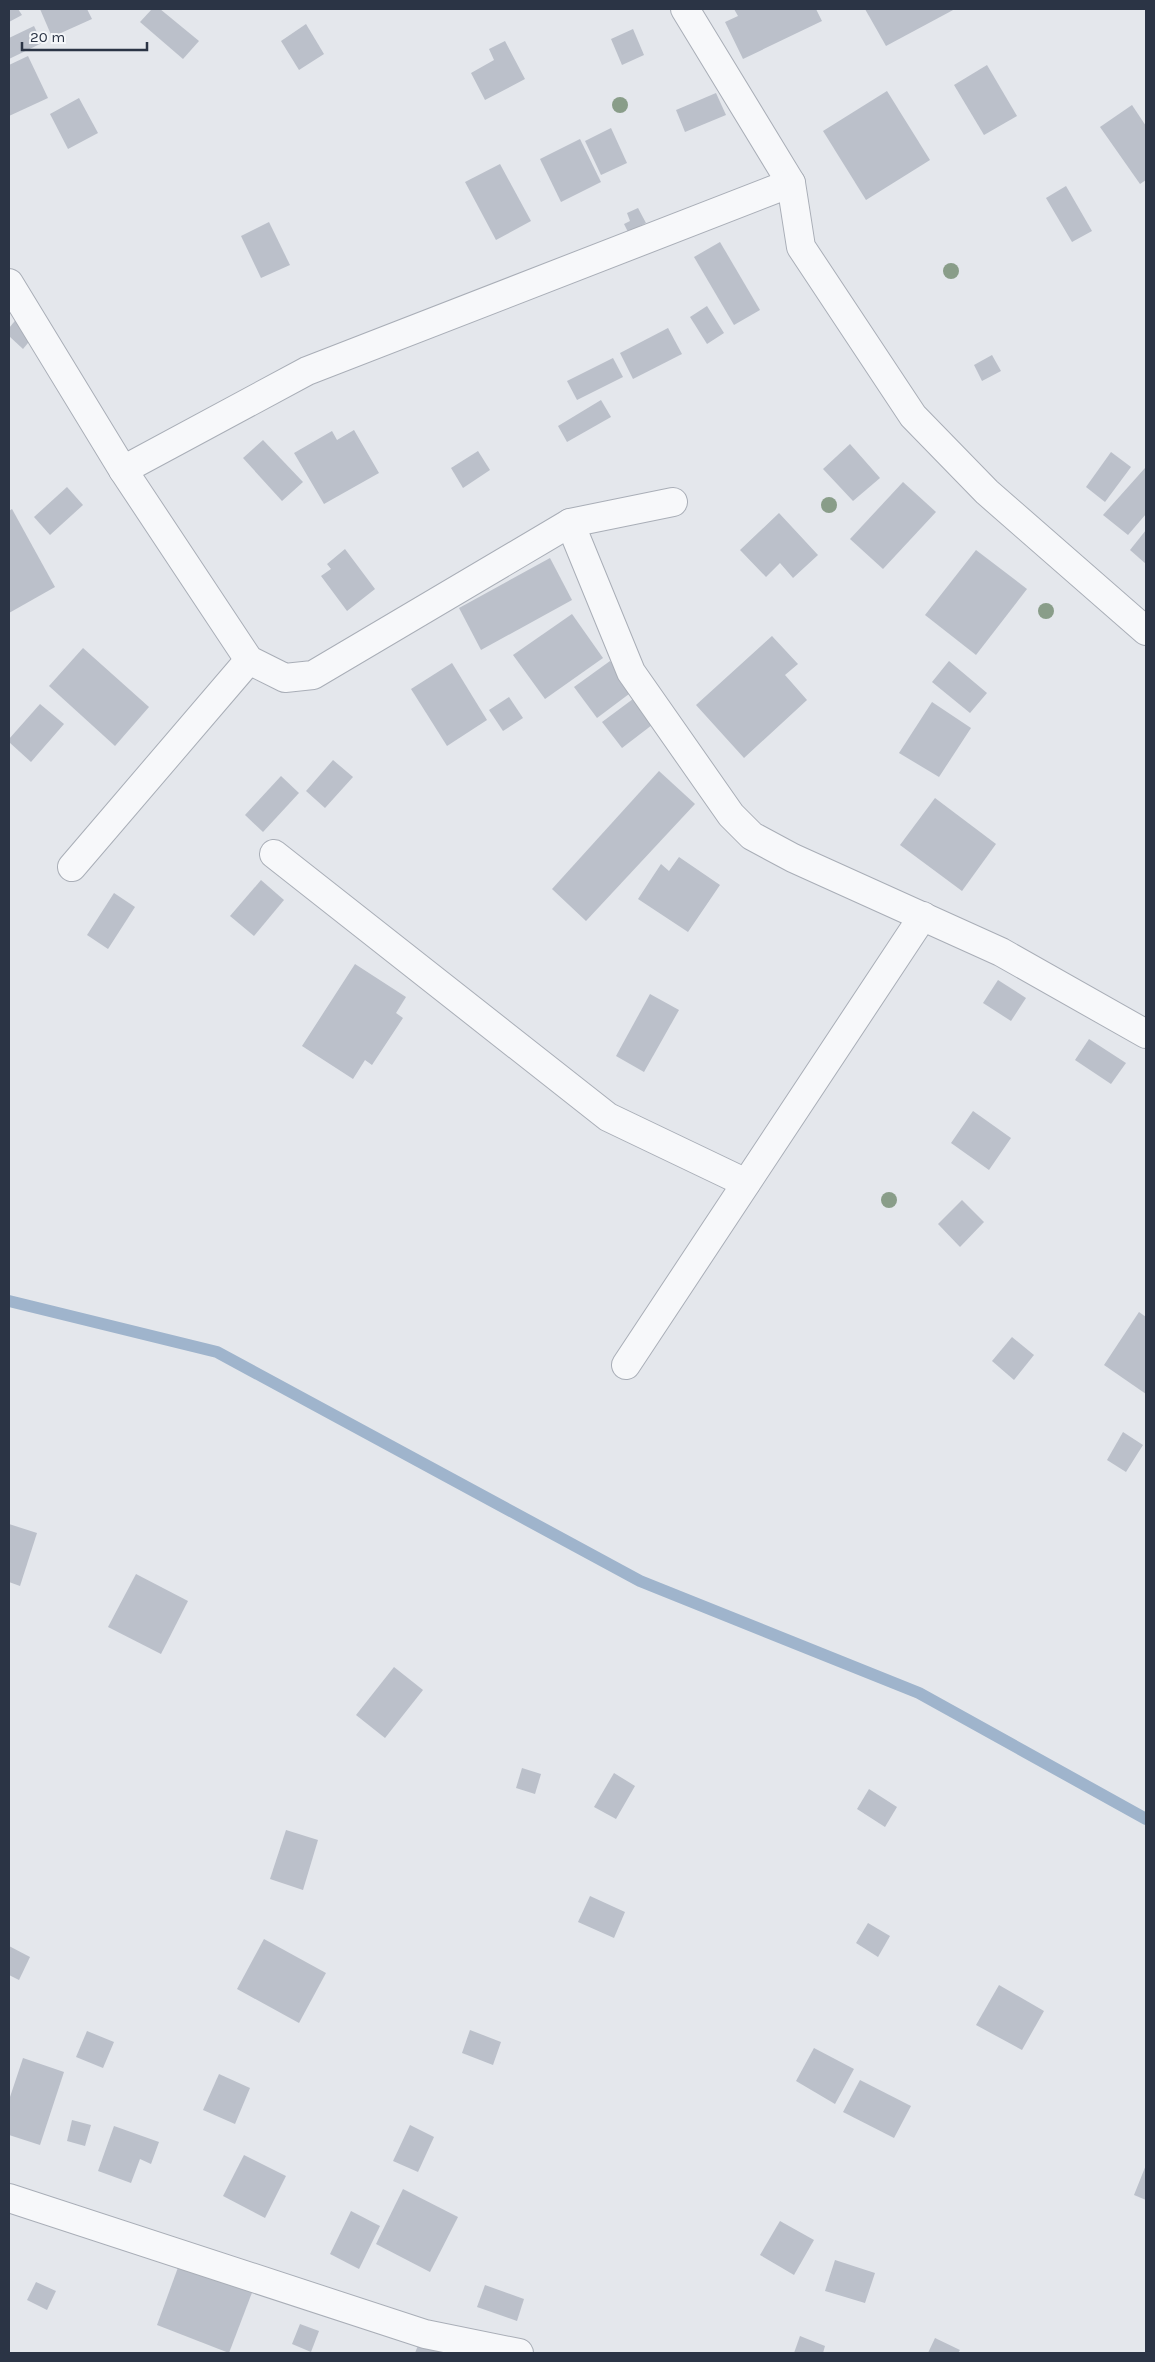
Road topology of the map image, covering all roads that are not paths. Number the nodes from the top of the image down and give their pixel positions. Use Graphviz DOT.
graph roads {
  1 [pos="685,9"];
  2 [pos="791,183"];
  3 [pos="9,283"];
  4 [pos="122,470"];
  5 [pos="672,502"];
  6 [pos="570,523"];
  7 [pos="1146,631"];
  8 [pos="249,660"];
  9 [pos="274,854"];
  10 [pos="72,866"];
  11 [pos="923,916"];
  12 [pos="1146,1034"];
  13 [pos="746,1183"];
  14 [pos="626,1365"];
  15 [pos="9,2198"];
  16 [pos="519,2353"];
  1 -- 2 [label="street"];
  2 -- 4 [label="street"];
  2 -- 7 [label="street"];
  3 -- 4 [label="street"];
  4 -- 8 [label="street"];
  5 -- 6 [label="street"];
  6 -- 8 [label="street"];
  6 -- 11 [label="street"];
  8 -- 10 [label="street"];
  9 -- 13 [label="street"];
  11 -- 12 [label="street"];
  11 -- 13 [label="street"];
  13 -- 14 [label="street"];
  15 -- 16 [label="street"];
}
